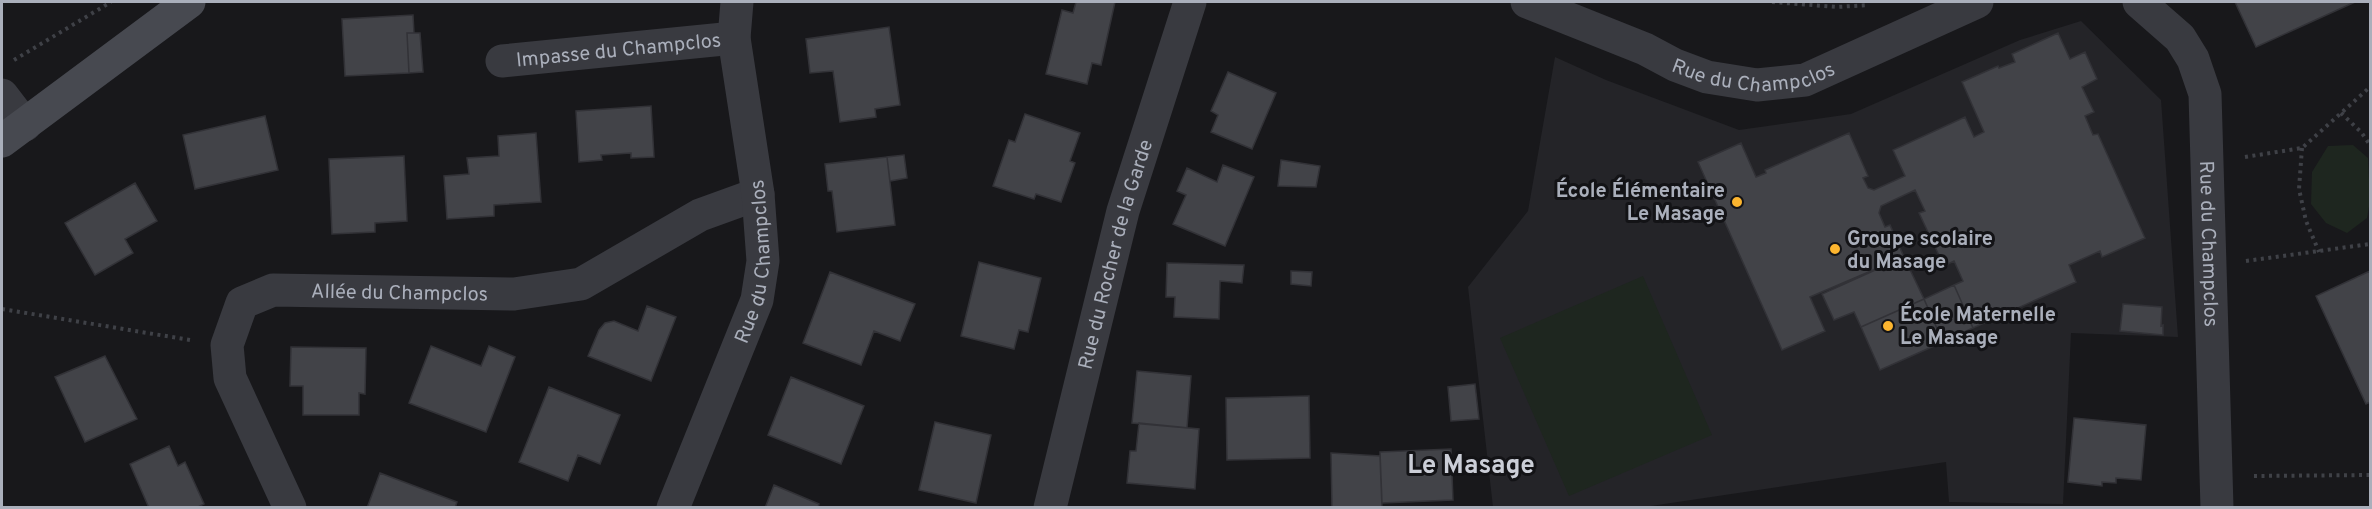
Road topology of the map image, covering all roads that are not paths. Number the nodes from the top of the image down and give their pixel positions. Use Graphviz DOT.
graph roads {
  1 [pos="189,2"];
  2 [pos="737,2"];
  3 [pos="1190,2"];
  4 [pos="1527,2"];
  5 [pos="1977,2"];
  6 [pos="2144,3"];
  7 [pos="734,39"];
  8 [pos="502,61"];
  9 [pos="2,95"];
  10 [pos="13,133"];
  11 [pos="758,194"];
  12 [pos="2216,492"];
  13 [pos="290,507"];
  14 [pos="673,507"];
  15 [pos="1050,507"];
  1 -- 10 [label="main road"];
  2 -- 7 [label="street, Rue du Champclos"];
  3 -- 15 [label="street, Rue du Rocher de la Garde"];
  4 -- 5 [label="street, Rue du Champclos"];
  6 -- 12 [label="street, Rue du Champclos"];
  7 -- 8 [label="street, Impasse du Champclos"];
  7 -- 11 [label="street, Rue du Champclos"];
  9 -- 10 [label="street"];
  11 -- 13 [label="street, Allée du Champclos"];
  11 -- 14 [label="street, Rue du Champclos"];
}
